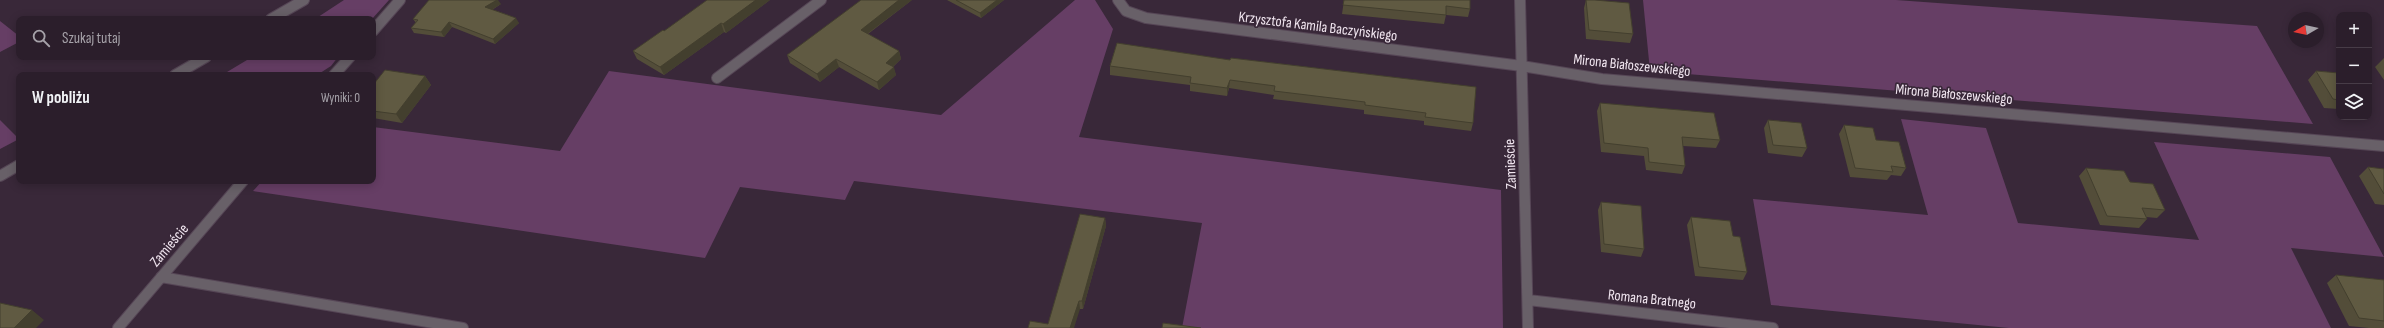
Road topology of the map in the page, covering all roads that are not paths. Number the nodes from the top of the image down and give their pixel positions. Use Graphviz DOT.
graph roads {
  1 [pos="304,0"];
  2 [pos="400,0"];
  3 [pos="821,0"];
  4 [pos="1118,0"];
  5 [pos="1520,0"];
  6 [pos="276,16"];
  7 [pos="376,28"];
  8 [pos="201,60"];
  9 [pos="347,60"];
  10 [pos="1522,66"];
  11 [pos="180,72"];
  12 [pos="337,72"];
  13 [pos="717,78"];
  14 [pos="2384,146"];
  15 [pos="16,167"];
  16 [pos="0,176"];
  17 [pos="240,184"];
  18 [pos="161,277"];
  19 [pos="1528,300"];
  20 [pos="118,328"];
  21 [pos="463,328"];
  22 [pos="1528,328"];
  23 [pos="1773,328"];
  1 -- 6 [label="street"];
  2 -- 7 [label="street"];
  3 -- 13 [label="street"];
  4 -- 10 [label="street, Krzysztofa Kamila Baczyńskiego"];
  5 -- 10 [label="street, Zamieście"];
  8 -- 11 [label="street"];
  9 -- 12 [label="street"];
  10 -- 14 [label="street, Mirona Białoszewskiego"];
  10 -- 19 [label="street, Zamieście"];
  15 -- 16 [label="street"];
  17 -- 18 [label="street, Zamieście"];
  18 -- 20 [label="street, Zamieście"];
  18 -- 21 [label="street"];
  19 -- 22 [label="street, Zamieście"];
  19 -- 23 [label="street, Romana Bratnego"];
}
